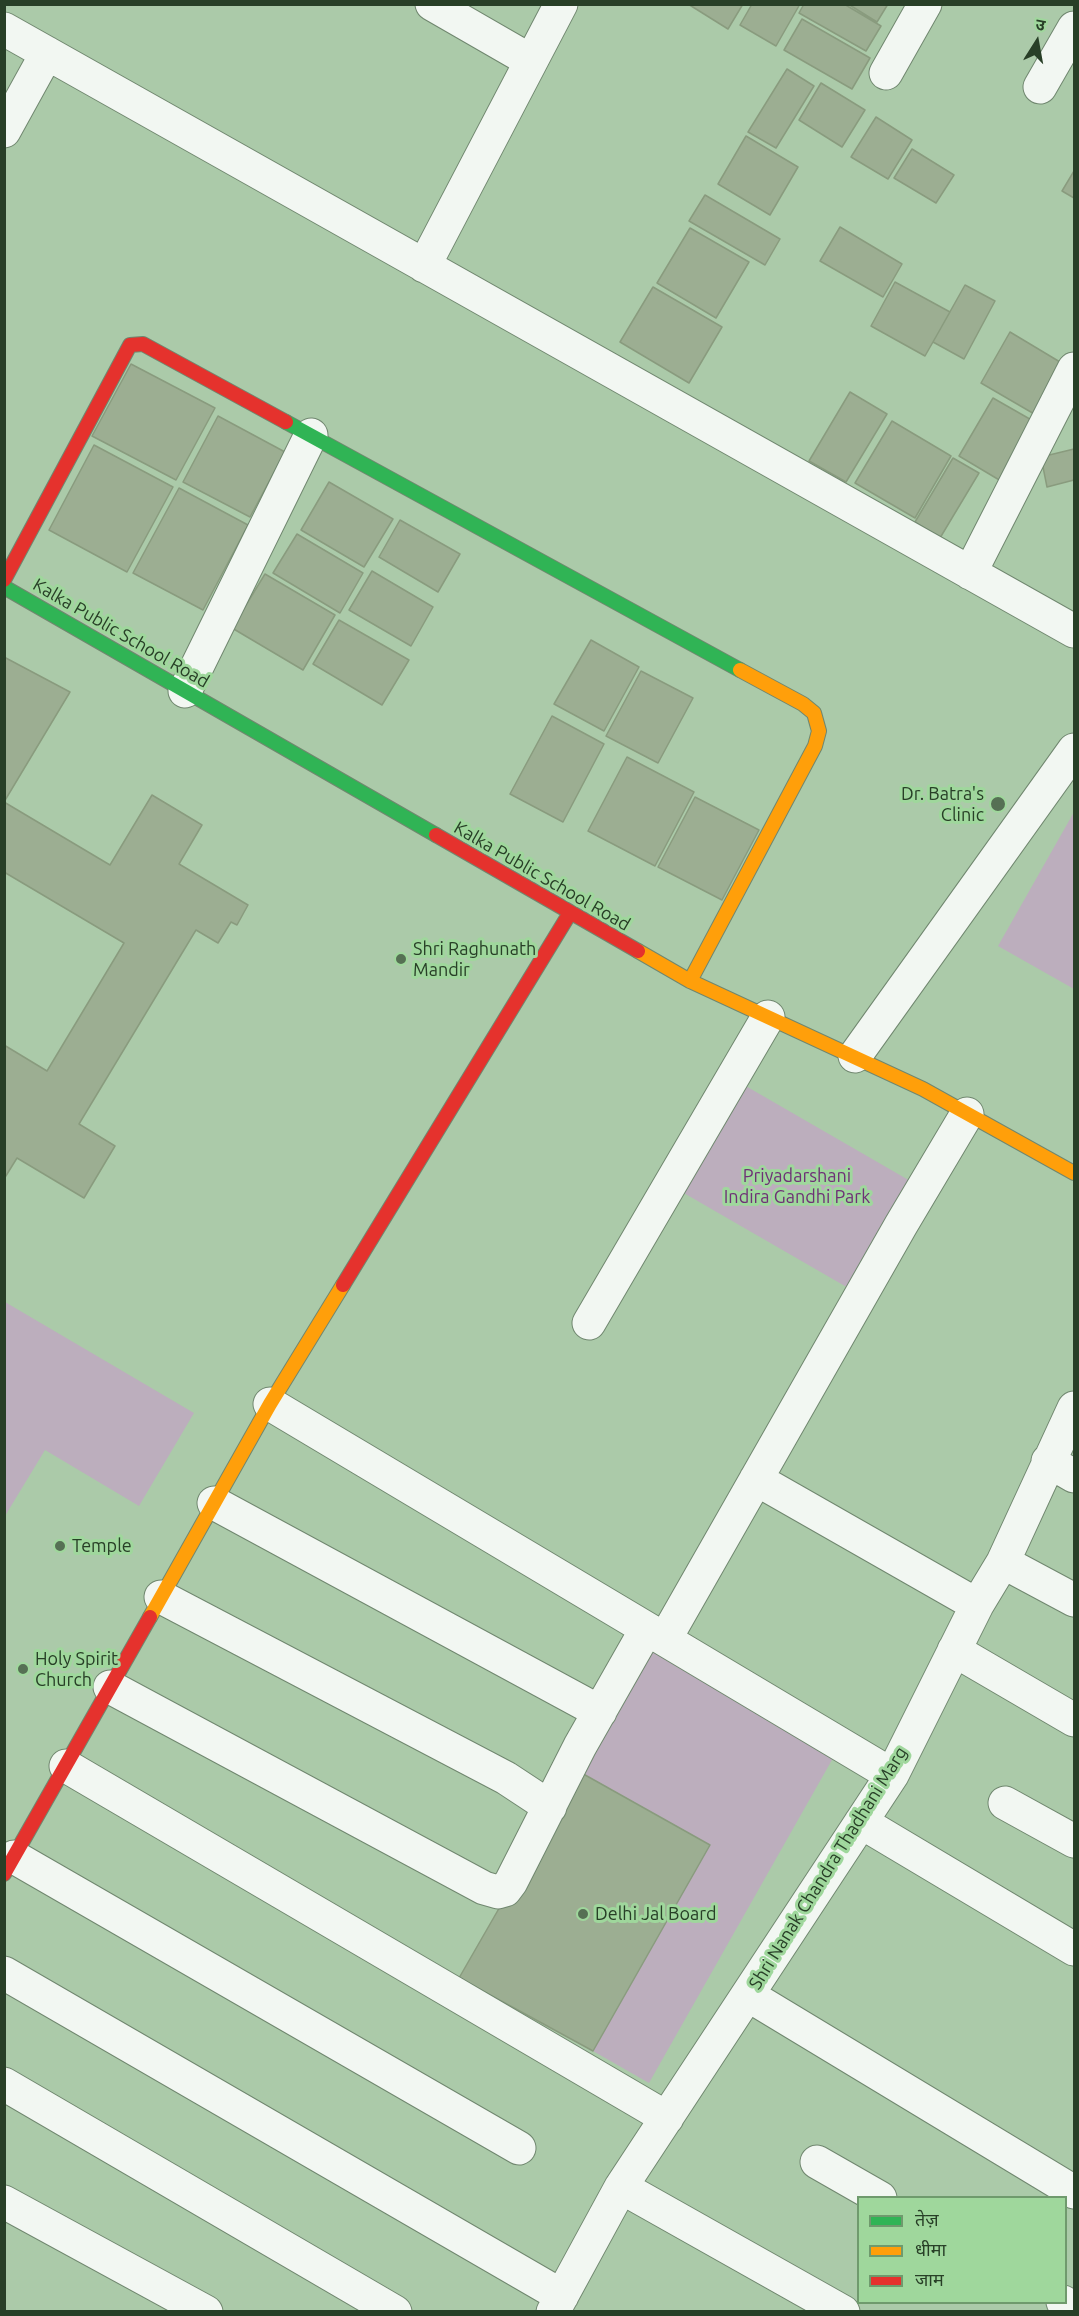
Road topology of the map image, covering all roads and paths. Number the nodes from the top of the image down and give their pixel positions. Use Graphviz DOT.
graph roads {
  1 [pos="432,4"];
  2 [pos="561,4"];
  3 [pos="925,4"];
  4 [pos="1074,28"];
  5 [pos="4,29"];
  6 [pos="47,53"];
  7 [pos="531,61"];
  8 [pos="886,73"];
  9 [pos="1040,87"];
  10 [pos="4,131"];
  11 [pos="424,266"];
  12 [pos="1074,369"];
  13 [pos="311,435"];
  14 [pos="970,573"];
  15 [pos="4,580"];
  16 [pos="4,587"];
  17 [pos="1074,631"];
  18 [pos="185,691"];
  19 [pos="1074,750"];
  20 [pos="570,913"];
  21 [pos="690,981"];
  22 [pos="768,1017"];
  23 [pos="855,1056"];
  24 [pos="967,1114"];
  25 [pos="1074,1173"];
  26 [pos="589,1323"];
  27 [pos="270,1404"];
  28 [pos="1074,1408"];
  29 [pos="1061,1468"];
  30 [pos="756,1479"];
  31 [pos="214,1503"];
  32 [pos="1003,1562"];
  33 [pos="161,1596"];
  34 [pos="1074,1600"];
  35 [pos="977,1605"];
  36 [pos="656,1635"];
  37 [pos="954,1650"];
  38 [pos="110,1687"];
  39 [pos="600,1712"];
  40 [pos="1074,1720"];
  41 [pos="66,1766"];
  42 [pos="892,1775"];
  43 [pos="1005,1803"];
  44 [pos="550,1807"];
  45 [pos="861,1822"];
  46 [pos="1074,1841"];
  47 [pos="9,1865"];
  48 [pos="1074,1949"];
  49 [pos="4,1973"];
  50 [pos="748,1995"];
  51 [pos="4,2084"];
  52 [pos="667,2118"];
  53 [pos="519,2148"];
  54 [pos="817,2162"];
  55 [pos="621,2187"];
  56 [pos="1074,2192"];
  57 [pos="876,2196"];
  58 [pos="4,2202"];
  59 [pos="558,2303"];
  60 [pos="206,2312"];
  61 [pos="395,2312"];
  62 [pos="843,2312"];
  1 -- 7 [label="street"];
  2 -- 7 [label="street"];
  3 -- 8 [label="street"];
  4 -- 9 [label="street"];
  5 -- 6 [label="street"];
  6 -- 10 [label="street"];
  6 -- 11 [label="street"];
  7 -- 11 [label="street"];
  11 -- 14 [label="street"];
  12 -- 14 [label="street"];
  13 -- 15 [label="street"];
  13 -- 18 [label="street"];
  13 -- 21 [label="street"];
  14 -- 17 [label="street"];
  16 -- 18 [label="street, Kalka Public School Road"];
  18 -- 20 [label="street, Kalka Public School Road"];
  19 -- 23 [label="street"];
  20 -- 21 [label="street, Kalka Public School Road"];
  20 -- 27 [label="street"];
  21 -- 22 [label="street, Kalka Public School Road"];
  22 -- 23 [label="street, Kalka Public School Road"];
  22 -- 26 [label="street"];
  23 -- 24 [label="street, Kalka Public School Road"];
  24 -- 25 [label="street, Kalka Public School Road"];
  24 -- 30 [label="street"];
  27 -- 31 [label="street"];
  27 -- 36 [label="street"];
  28 -- 29 [label="street, Shri Nanak Chandra Thadhani Marg"];
  29 -- 32 [label="street, Shri Nanak Chandra Thadhani Marg"];
  30 -- 35 [label="street"];
  30 -- 36 [label="street"];
  31 -- 33 [label="street"];
  31 -- 39 [label="street"];
  32 -- 34 [label="street"];
  32 -- 35 [label="street, Shri Nanak Chandra Thadhani Marg"];
  33 -- 38 [label="street"];
  33 -- 44 [label="street"];
  35 -- 37 [label="street, Shri Nanak Chandra Thadhani Marg"];
  36 -- 39 [label="street"];
  36 -- 42 [label="street"];
  37 -- 40 [label="street"];
  37 -- 42 [label="street, Shri Nanak Chandra Thadhani Marg"];
  38 -- 41 [label="street"];
  38 -- 44 [label="street"];
  39 -- 44 [label="street"];
  41 -- 47 [label="street"];
  41 -- 52 [label="street"];
  42 -- 45 [label="street, Shri Nanak Chandra Thadhani Marg"];
  43 -- 46 [label="street"];
  45 -- 48 [label="street"];
  45 -- 50 [label="street, Shri Nanak Chandra Thadhani Marg"];
  47 -- 53 [label="street"];
  49 -- 59 [label="street"];
  50 -- 52 [label="street, Shri Nanak Chandra Thadhani Marg"];
  50 -- 56 [label="street"];
  51 -- 61 [label="street"];
  52 -- 55 [label="street, Shri Nanak Chandra Thadhani Marg"];
  54 -- 57 [label="street"];
  55 -- 59 [label="street, Shri Nanak Chandra Thadhani Marg"];
  55 -- 62 [label="street"];
  58 -- 60 [label="street"];
}
